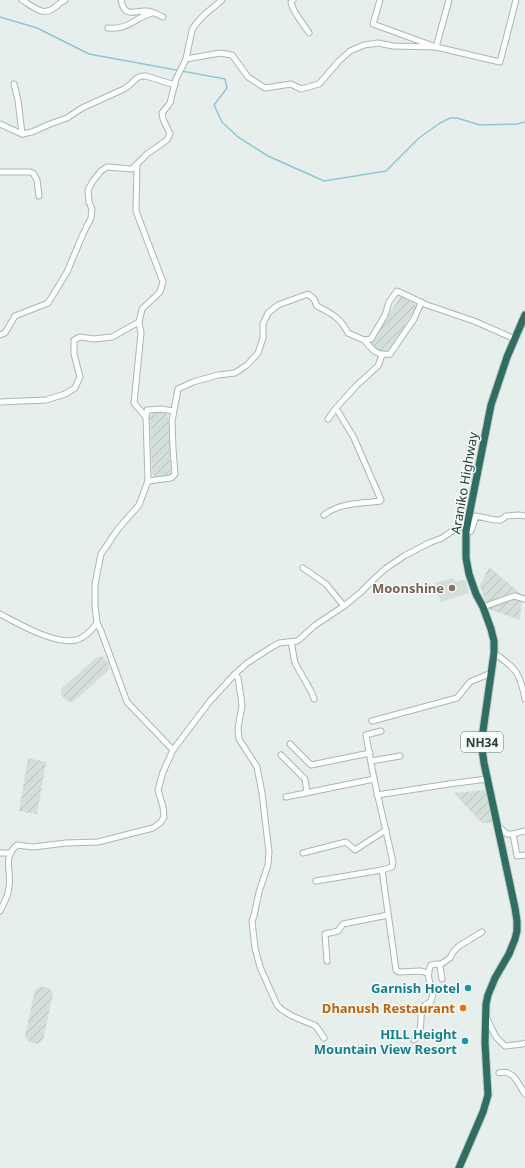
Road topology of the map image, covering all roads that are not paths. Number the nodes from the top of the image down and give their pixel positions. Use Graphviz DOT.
graph roads {
  1 [pos="22,0"];
  2 [pos="53,0"];
  3 [pos="65,0"];
  4 [pos="121,0"];
  5 [pos="222,0"];
  6 [pos="293,0"];
  7 [pos="380,0"];
  8 [pos="449,0"];
  9 [pos="516,0"];
  10 [pos="58,4"];
  11 [pos="153,12"];
  12 [pos="163,17"];
  13 [pos="108,28"];
  14 [pos="309,32"];
  15 [pos="436,47"];
  16 [pos="186,59"];
  17 [pos="14,84"];
  18 [pos="175,85"];
  19 [pos="0,124"];
  20 [pos="22,134"];
  21 [pos="138,164"];
  22 [pos="0,172"];
  23 [pos="39,196"];
  24 [pos="421,303"];
  25 [pos="525,315"];
  26 [pos="139,322"];
  27 [pos="0,336"];
  28 [pos="515,339"];
  29 [pos="364,340"];
  30 [pos="382,355"];
  31 [pos="0,402"];
  32 [pos="336,408"];
  33 [pos="173,411"];
  34 [pos="146,417"];
  35 [pos="328,420"];
  36 [pos="148,481"];
  37 [pos="324,515"];
  38 [pos="525,516"];
  39 [pos="468,523"];
  40 [pos="466,531"];
  41 [pos="303,568"];
  42 [pos="525,599"];
  43 [pos="344,606"];
  44 [pos="483,607"];
  45 [pos="0,614"];
  46 [pos="97,623"];
  47 [pos="291,642"];
  48 [pos="494,653"];
  49 [pos="491,673"];
  50 [pos="235,674"];
  51 [pos="314,699"];
  52 [pos="525,699"];
  53 [pos="372,721"];
  54 [pos="381,731"];
  55 [pos="290,744"];
  56 [pos="173,750"];
  57 [pos="370,753"];
  58 [pos="281,755"];
  59 [pos="400,756"];
  60 [pos="371,761"];
  61 [pos="374,779"];
  62 [pos="487,779"];
  63 [pos="308,793"];
  64 [pos="377,795"];
  65 [pos="286,798"];
  66 [pos="497,825"];
  67 [pos="386,830"];
  68 [pos="525,831"];
  69 [pos="512,834"];
  70 [pos="0,853"];
  71 [pos="10,853"];
  72 [pos="303,854"];
  73 [pos="525,855"];
  74 [pos="382,870"];
  75 [pos="316,881"];
  76 [pos="0,911"];
  77 [pos="388,914"];
  78 [pos="482,932"];
  79 [pos="327,961"];
  80 [pos="441,964"];
  81 [pos="428,973"];
  82 [pos="442,979"];
  83 [pos="485,1014"];
  84 [pos="324,1038"];
  85 [pos="414,1040"];
  86 [pos="525,1042"];
  87 [pos="500,1073"];
  88 [pos="525,1094"];
  89 [pos="460,1168"];
  1 -- 10 [label="street"];
  2 -- 10 [label="street"];
  3 -- 10 [label="street"];
  4 -- 11 [label="street"];
  5 -- 16 [label="street"];
  6 -- 14 [label="street"];
  7 -- 15 [label="street"];
  8 -- 15 [label="street"];
  9 -- 15 [label="street"];
  11 -- 12 [label="street"];
  11 -- 13 [label="street"];
  15 -- 16 [label="street"];
  16 -- 18 [label="street"];
  17 -- 20 [label="street"];
  18 -- 20 [label="street"];
  18 -- 21 [label="street"];
  19 -- 20 [label="street"];
  21 -- 26 [label="street"];
  21 -- 27 [label="street"];
  22 -- 23 [label="street"];
  24 -- 28 [label="street"];
  24 -- 29 [label="street"];
  24 -- 30 [label="street"];
  25 -- 28 [label="highway, Araniko Highway / NH34"];
  26 -- 31 [label="street"];
  26 -- 34 [label="street"];
  28 -- 39 [label="highway, Araniko Highway / NH34"];
  29 -- 30 [label="street"];
  29 -- 33 [label="street"];
  30 -- 32 [label="street"];
  32 -- 35 [label="street"];
  32 -- 37 [label="street"];
  33 -- 34 [label="street"];
  33 -- 36 [label="street"];
  34 -- 36 [label="street"];
  36 -- 46 [label="street"];
  38 -- 40 [label="street"];
  39 -- 40 [label="highway, Araniko Highway / NH34"];
  39 -- 43 [label="street"];
  40 -- 44 [label="highway, Araniko Highway / NH34"];
  41 -- 43 [label="street"];
  42 -- 44 [label="street"];
  43 -- 47 [label="street"];
  44 -- 48 [label="highway, Araniko Highway / NH34"];
  45 -- 46 [label="street"];
  46 -- 56 [label="street"];
  47 -- 50 [label="street"];
  47 -- 51 [label="street"];
  48 -- 49 [label="highway, Araniko Highway / NH34"];
  48 -- 52 [label="street"];
  49 -- 53 [label="street"];
  49 -- 62 [label="highway, Araniko Highway / NH34"];
  50 -- 56 [label="street"];
  50 -- 84 [label="street"];
  54 -- 57 [label="street"];
  55 -- 57 [label="street"];
  56 -- 71 [label="street"];
  57 -- 60 [label="street"];
  58 -- 63 [label="street"];
  59 -- 60 [label="street"];
  60 -- 61 [label="street"];
  61 -- 63 [label="street"];
  61 -- 64 [label="street"];
  62 -- 64 [label="street"];
  62 -- 66 [label="highway, Araniko Highway / NH34"];
  63 -- 65 [label="street"];
  64 -- 67 [label="street"];
  66 -- 69 [label="street"];
  66 -- 83 [label="highway, Araniko Highway / NH34"];
  67 -- 72 [label="street"];
  67 -- 74 [label="street"];
  68 -- 69 [label="street"];
  69 -- 73 [label="street"];
  70 -- 71 [label="street"];
  71 -- 76 [label="street"];
  74 -- 75 [label="street"];
  74 -- 77 [label="street"];
  77 -- 79 [label="street"];
  77 -- 81 [label="street"];
  78 -- 80 [label="street"];
  80 -- 81 [label="street"];
  80 -- 82 [label="street"];
  81 -- 85 [label="street"];
  83 -- 86 [label="street"];
  83 -- 89 [label="highway, Araniko Highway / NH34"];
  87 -- 88 [label="street"];
}
